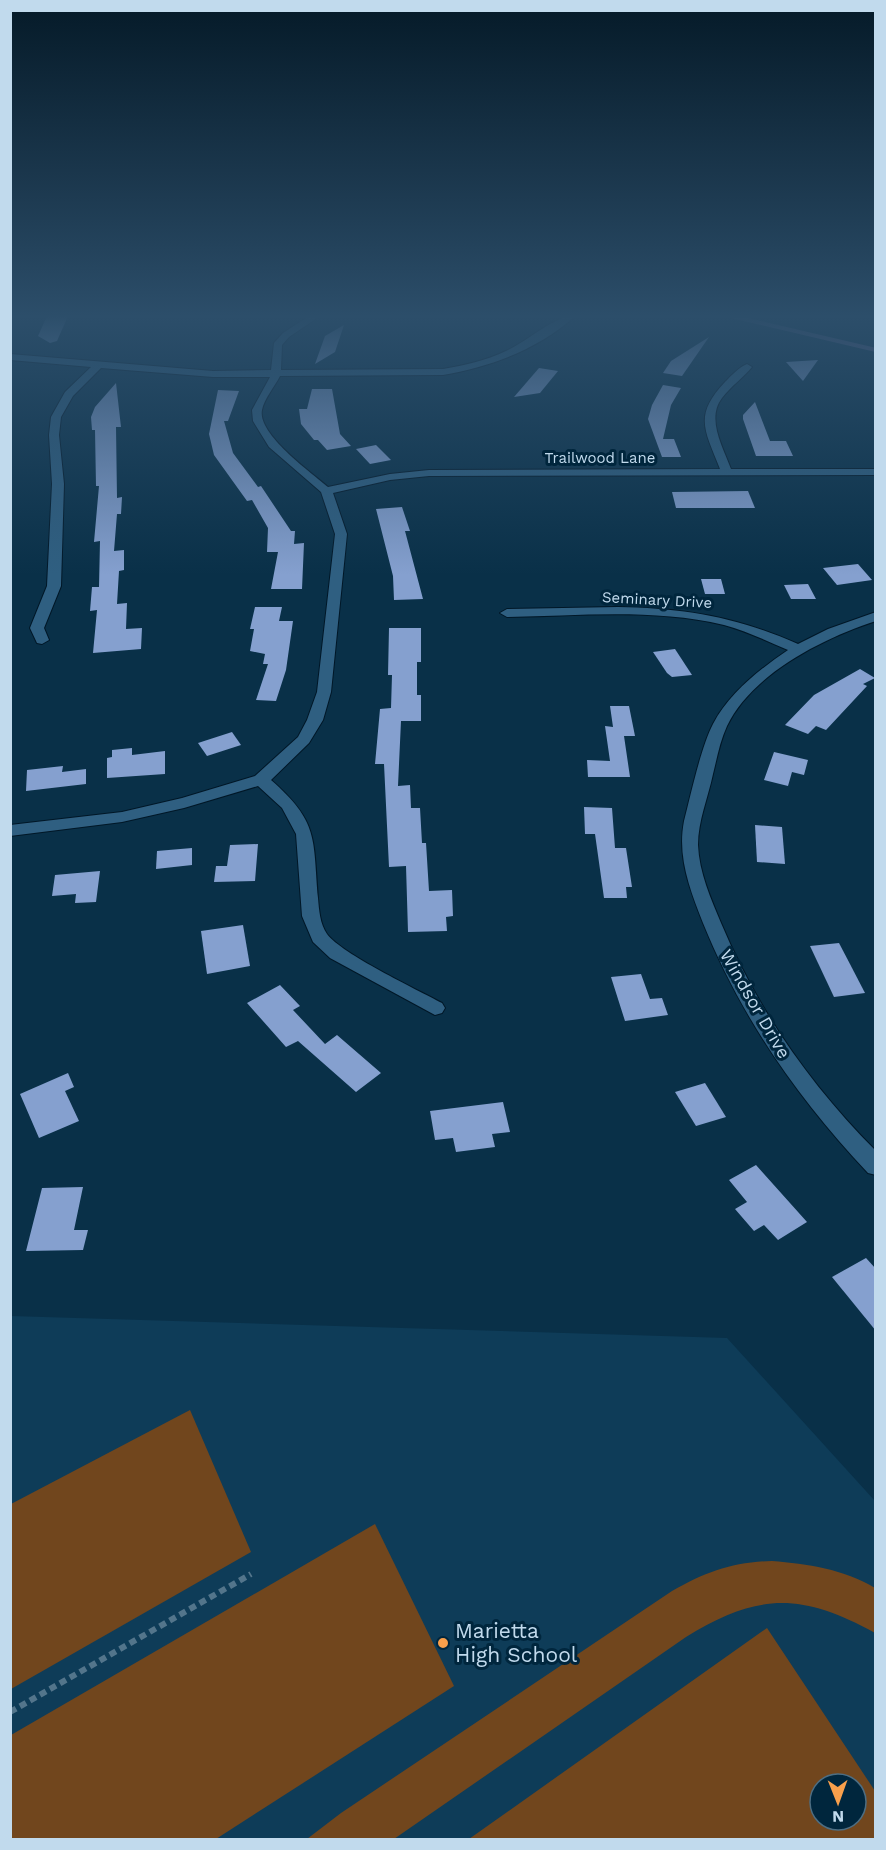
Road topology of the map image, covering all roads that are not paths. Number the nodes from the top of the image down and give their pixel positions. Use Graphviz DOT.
graph roads {
  1 [pos="64,402"];
  2 [pos="261,402"];
  3 [pos="713,402"];
  4 [pos="876,472"];
  5 [pos="727,473"];
  6 [pos="326,491"];
  7 [pos="507,613"];
  8 [pos="876,616"];
  9 [pos="42,640"];
  10 [pos="799,650"];
  11 [pos="261,780"];
  12 [pos="10,831"];
  13 [pos="435,1008"];
  14 [pos="876,1166"];
  1 -- 9 [label="street"];
  2 -- 6 [label="street"];
  3 -- 5 [label="street"];
  4 -- 5 [label="street, Trailwood Lane"];
  5 -- 6 [label="street, Trailwood Lane"];
  6 -- 11 [label="street"];
  7 -- 10 [label="street, Seminary Drive"];
  8 -- 10 [label="street, Windsor Drive"];
  10 -- 14 [label="street, Windsor Drive"];
  11 -- 12 [label="street"];
  11 -- 13 [label="street"];
}
